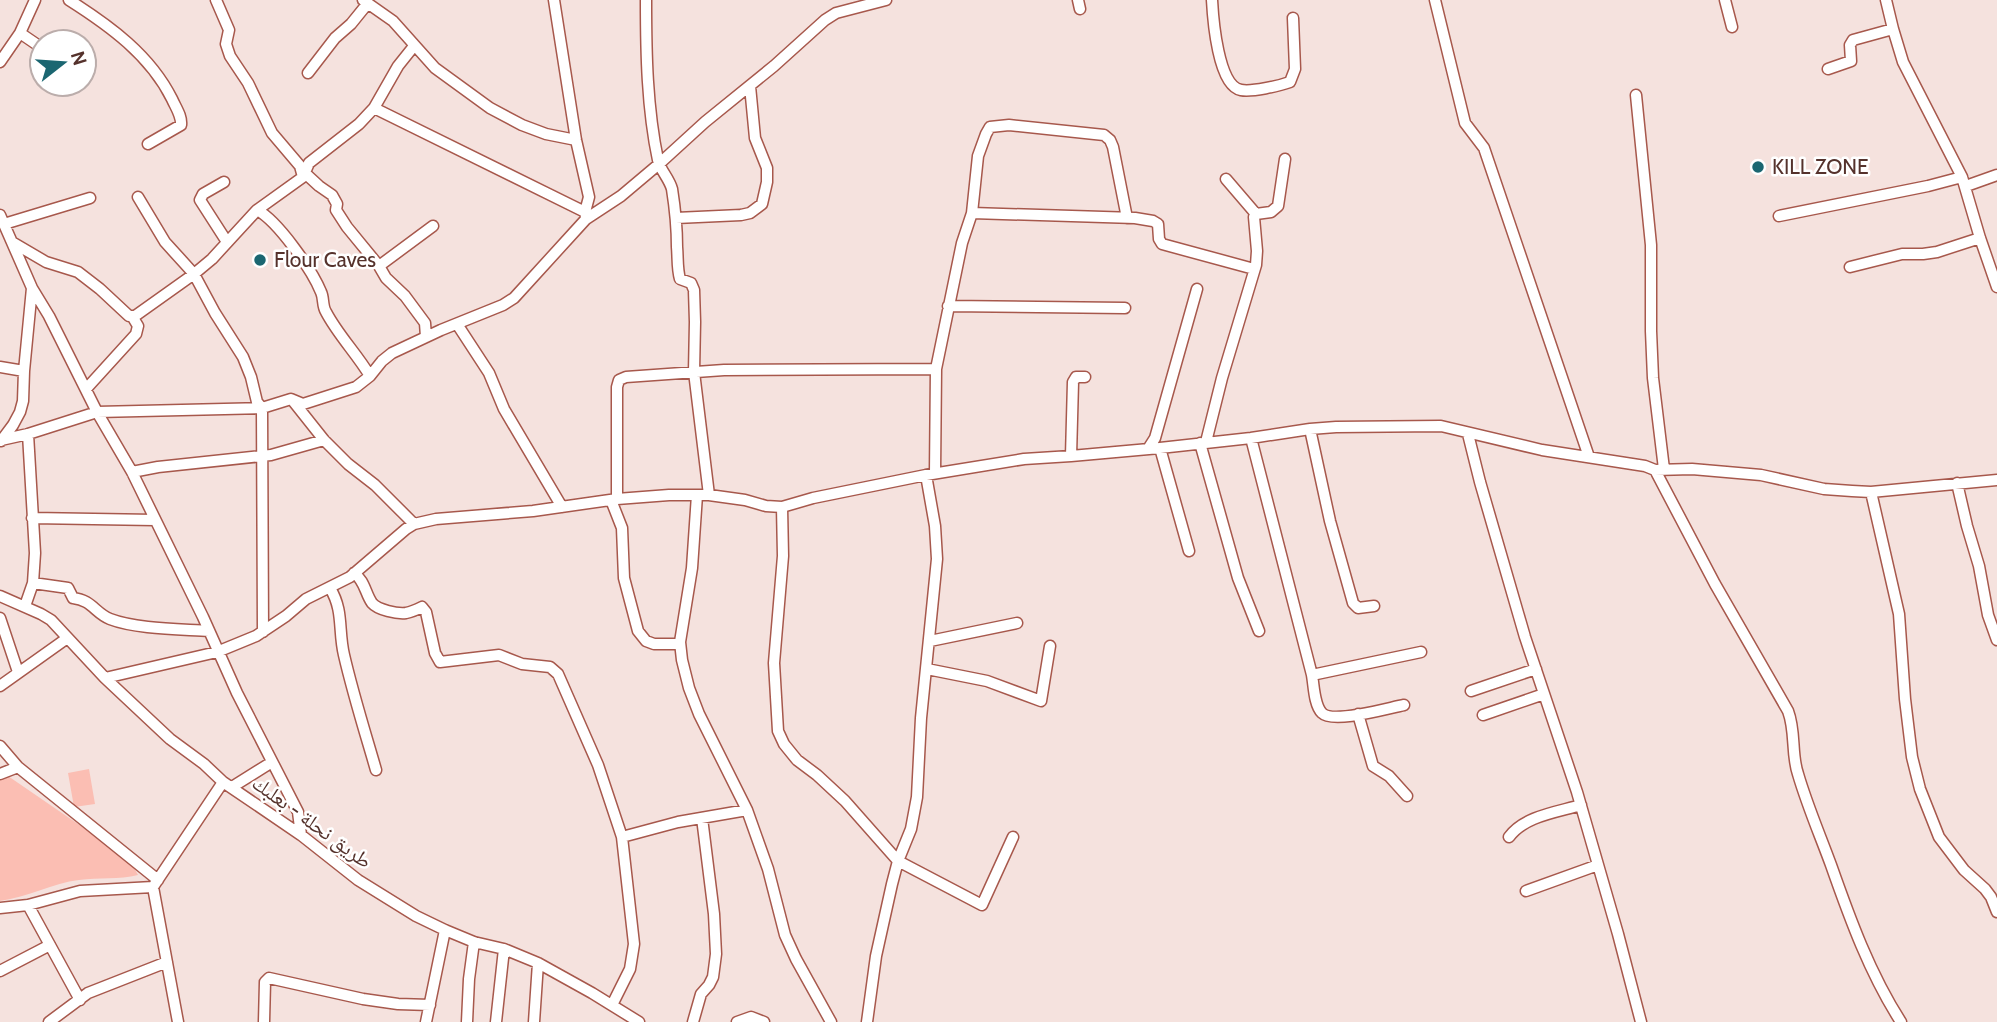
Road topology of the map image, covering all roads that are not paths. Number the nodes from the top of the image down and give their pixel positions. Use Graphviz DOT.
graph roads {
  1 [pos="35,0"];
  2 [pos="69,0"];
  3 [pos="216,0"];
  4 [pos="554,0"];
  5 [pos="646,0"];
  6 [pos="886,0"];
  7 [pos="1212,0"];
  8 [pos="1435,0"];
  9 [pos="1725,0"];
  10 [pos="1886,0"];
  11 [pos="366,2"];
  12 [pos="1293,18"];
  13 [pos="1732,27"];
  14 [pos="1893,29"];
  15 [pos="20,33"];
  16 [pos="28,38"];
  17 [pos="414,46"];
  18 [pos="0,62"];
  19 [pos="1828,69"];
  20 [pos="308,72"];
  21 [pos="750,86"];
  22 [pos="1636,95"];
  23 [pos="374,108"];
  24 [pos="576,140"];
  25 [pos="148,144"];
  26 [pos="1286,159"];
  27 [pos="659,164"];
  28 [pos="1997,175"];
  29 [pos="305,176"];
  30 [pos="1226,179"];
  31 [pos="224,182"];
  32 [pos="1964,182"];
  33 [pos="138,197"];
  34 [pos="90,198"];
  35 [pos="257,210"];
  36 [pos="972,213"];
  37 [pos="1256,214"];
  38 [pos="585,216"];
  39 [pos="1779,216"];
  40 [pos="676,218"];
  41 [pos="1127,218"];
  42 [pos="2,220"];
  43 [pos="433,226"];
  44 [pos="1980,238"];
  45 [pos="12,242"];
  46 [pos="227,242"];
  47 [pos="379,266"];
  48 [pos="1850,267"];
  49 [pos="1254,269"];
  50 [pos="194,274"];
  51 [pos="1997,287"];
  52 [pos="32,288"];
  53 [pos="1197,289"];
  54 [pos="948,306"];
  55 [pos="1125,308"];
  56 [pos="132,316"];
  57 [pos="457,324"];
  58 [pos="426,337"];
  59 [pos="0,367"];
  60 [pos="936,369"];
  61 [pos="24,371"];
  62 [pos="694,372"];
  63 [pos="370,376"];
  64 [pos="1085,377"];
  65 [pos="86,389"];
  66 [pos="290,399"];
  67 [pos="262,408"];
  68 [pos="97,412"];
  69 [pos="1310,429"];
  70 [pos="28,434"];
  71 [pos="1468,434"];
  72 [pos="1251,438"];
  73 [pos="324,440"];
  74 [pos="1,441"];
  75 [pos="1203,443"];
  76 [pos="1160,448"];
  77 [pos="1148,449"];
  78 [pos="262,456"];
  79 [pos="1071,456"];
  80 [pos="1589,457"];
  81 [pos="1660,470"];
  82 [pos="132,472"];
  83 [pos="930,474"];
  84 [pos="1997,480"];
  85 [pos="1957,483"];
  86 [pos="1871,492"];
  87 [pos="703,495"];
  88 [pos="614,500"];
  89 [pos="562,507"];
  90 [pos="782,507"];
  91 [pos="32,518"];
  92 [pos="155,520"];
  93 [pos="414,524"];
  94 [pos="1189,551"];
  95 [pos="355,573"];
  96 [pos="33,583"];
  97 [pos="330,588"];
  98 [pos="0,596"];
  99 [pos="25,606"];
  100 [pos="1374,606"];
  101 [pos="0,618"];
  102 [pos="1017,622"];
  103 [pos="209,631"];
  104 [pos="1259,631"];
  105 [pos="262,632"];
  106 [pos="66,639"];
  107 [pos="1997,640"];
  108 [pos="929,641"];
  109 [pos="680,645"];
  110 [pos="1050,646"];
  111 [pos="217,652"];
  112 [pos="1422,652"];
  113 [pos="927,669"];
  114 [pos="1536,669"];
  115 [pos="18,672"];
  116 [pos="1312,675"];
  117 [pos="105,678"];
  118 [pos="0,686"];
  119 [pos="1471,691"];
  120 [pos="1545,694"];
  121 [pos="1404,705"];
  122 [pos="1358,714"];
  123 [pos="1483,715"];
  124 [pos="0,746"];
  125 [pos="272,762"];
  126 [pos="18,767"];
  127 [pos="376,770"];
  128 [pos="0,774"];
  129 [pos="227,784"];
  130 [pos="1407,796"];
  131 [pos="1581,805"];
  132 [pos="747,810"];
  133 [pos="702,818"];
  134 [pos="301,835"];
  135 [pos="622,837"];
  136 [pos="1013,837"];
  137 [pos="1509,837"];
  138 [pos="898,861"];
  139 [pos="1598,865"];
  140 [pos="155,883"];
  141 [pos="1526,891"];
  142 [pos="28,905"];
  143 [pos="0,908"];
  144 [pos="1997,912"];
  145 [pos="445,930"];
  146 [pos="474,942"];
  147 [pos="50,945"];
  148 [pos="504,949"];
  149 [pos="167,962"];
  150 [pos="538,963"];
  151 [pos="0,971"];
  152 [pos="80,1000"];
  153 [pos="430,1005"];
  154 [pos="612,1005"];
  155 [pos="49,1022"];
  156 [pos="178,1022"];
  157 [pos="264,1022"];
  158 [pos="426,1022"];
  159 [pos="467,1022"];
  160 [pos="496,1022"];
  161 [pos="534,1022"];
  162 [pos="639,1022"];
  163 [pos="694,1022"];
  164 [pos="737,1022"];
  165 [pos="764,1022"];
  166 [pos="831,1022"];
  167 [pos="867,1022"];
  168 [pos="1641,1022"];
  169 [pos="1900,1022"];
  1 -- 15 [label="street"];
  2 -- 25 [label="street"];
  3 -- 29 [label="street"];
  4 -- 24 [label="street"];
  5 -- 27 [label="street"];
  6 -- 21 [label="street"];
  7 -- 12 [label="street"];
  8 -- 80 [label="street"];
  9 -- 13 [label="street"];
  10 -- 14 [label="street"];
  11 -- 17 [label="street"];
  11 -- 20 [label="street"];
  14 -- 19 [label="street"];
  14 -- 32 [label="street"];
  15 -- 16 [label="street"];
  15 -- 18 [label="street"];
  17 -- 23 [label="street"];
  17 -- 24 [label="street"];
  21 -- 27 [label="street"];
  21 -- 40 [label="street"];
  22 -- 81 [label="street"];
  23 -- 29 [label="street"];
  23 -- 38 [label="street"];
  24 -- 38 [label="street"];
  26 -- 37 [label="street"];
  27 -- 38 [label="street"];
  27 -- 40 [label="street"];
  28 -- 32 [label="street"];
  29 -- 35 [label="street"];
  29 -- 47 [label="street"];
  30 -- 37 [label="street"];
  31 -- 46 [label="street"];
  32 -- 39 [label="street"];
  32 -- 44 [label="street"];
  33 -- 50 [label="street"];
  34 -- 42 [label="street"];
  35 -- 46 [label="street"];
  35 -- 63 [label="street"];
  36 -- 41 [label="street"];
  36 -- 41 [label="street"];
  36 -- 54 [label="street"];
  37 -- 49 [label="street"];
  38 -- 57 [label="street"];
  40 -- 62 [label="street"];
  41 -- 49 [label="street"];
  42 -- 45 [label="street"];
  43 -- 47 [label="street"];
  44 -- 48 [label="street"];
  44 -- 51 [label="street"];
  45 -- 52 [label="street"];
  45 -- 56 [label="street"];
  46 -- 50 [label="street"];
  47 -- 58 [label="street"];
  49 -- 75 [label="street"];
  50 -- 56 [label="street"];
  50 -- 67 [label="street"];
  52 -- 61 [label="street"];
  52 -- 65 [label="street"];
  53 -- 77 [label="street"];
  54 -- 55 [label="street"];
  54 -- 60 [label="street"];
  56 -- 65 [label="street"];
  57 -- 58 [label="street"];
  57 -- 89 [label="street"];
  58 -- 63 [label="street"];
  59 -- 61 [label="street"];
  60 -- 62 [label="street"];
  60 -- 83 [label="street"];
  61 -- 74 [label="street"];
  62 -- 87 [label="street"];
  62 -- 88 [label="street"];
  63 -- 66 [label="street"];
  64 -- 79 [label="street"];
  65 -- 68 [label="street"];
  66 -- 67 [label="street"];
  66 -- 73 [label="street"];
  67 -- 68 [label="street"];
  67 -- 78 [label="street"];
  68 -- 70 [label="street"];
  68 -- 82 [label="street"];
  69 -- 71 [label="street"];
  69 -- 72 [label="street"];
  69 -- 100 [label="street"];
  70 -- 74 [label="street"];
  70 -- 91 [label="street"];
  71 -- 80 [label="street"];
  71 -- 114 [label="street"];
  72 -- 75 [label="street"];
  72 -- 116 [label="street"];
  73 -- 78 [label="street"];
  73 -- 93 [label="street"];
  75 -- 76 [label="street"];
  75 -- 104 [label="street"];
  76 -- 77 [label="street"];
  76 -- 94 [label="street"];
  77 -- 79 [label="street"];
  78 -- 82 [label="street"];
  78 -- 105 [label="street"];
  79 -- 83 [label="street"];
  80 -- 81 [label="street"];
  81 -- 86 [label="street"];
  81 -- 169 [label="street"];
  82 -- 92 [label="street"];
  83 -- 90 [label="street"];
  83 -- 108 [label="street"];
  84 -- 85 [label="street"];
  85 -- 86 [label="street"];
  85 -- 107 [label="street"];
  86 -- 144 [label="street"];
  87 -- 88 [label="street"];
  87 -- 90 [label="street"];
  87 -- 109 [label="street"];
  88 -- 89 [label="street"];
  88 -- 109 [label="street"];
  89 -- 93 [label="street"];
  90 -- 138 [label="street"];
  91 -- 92 [label="street"];
  91 -- 96 [label="street"];
  92 -- 103 [label="street"];
  93 -- 95 [label="street"];
  95 -- 97 [label="street"];
  95 -- 135 [label="street"];
  96 -- 99 [label="street"];
  96 -- 103 [label="street"];
  97 -- 105 [label="street"];
  97 -- 127 [label="street"];
  98 -- 99 [label="street, طريق نحلة - بعلبك"];
  99 -- 106 [label="street, طريق نحلة - بعلبك"];
  101 -- 115 [label="street"];
  102 -- 108 [label="street"];
  103 -- 111 [label="street"];
  105 -- 111 [label="street"];
  106 -- 115 [label="street"];
  106 -- 117 [label="street, طريق نحلة - بعلبك"];
  108 -- 113 [label="street"];
  109 -- 132 [label="street"];
  110 -- 113 [label="street"];
  111 -- 117 [label="street"];
  111 -- 125 [label="street"];
  112 -- 116 [label="street"];
  113 -- 138 [label="street"];
  114 -- 119 [label="street"];
  114 -- 120 [label="street"];
  115 -- 118 [label="street"];
  116 -- 122 [label="street"];
  117 -- 129 [label="street, طريق نحلة - بعلبك"];
  120 -- 123 [label="street"];
  120 -- 131 [label="street"];
  121 -- 122 [label="street"];
  122 -- 130 [label="street"];
  124 -- 126 [label="street"];
  125 -- 129 [label="street"];
  125 -- 134 [label="street"];
  126 -- 128 [label="street"];
  126 -- 140 [label="street"];
  129 -- 134 [label="street, طريق نحلة - بعلبك"];
  129 -- 140 [label="street"];
  131 -- 137 [label="street"];
  131 -- 139 [label="street"];
  132 -- 133 [label="street"];
  132 -- 166 [label="street"];
  133 -- 135 [label="street"];
  133 -- 163 [label="street"];
  134 -- 145 [label="street, طريق نحلة - بعلبك"];
  135 -- 154 [label="street"];
  136 -- 138 [label="street"];
  138 -- 167 [label="street"];
  139 -- 141 [label="street"];
  139 -- 168 [label="street"];
  140 -- 142 [label="street"];
  140 -- 149 [label="street"];
  142 -- 143 [label="street"];
  142 -- 147 [label="street"];
  145 -- 146 [label="street, طريق نحلة - بعلبك"];
  145 -- 153 [label="street"];
  146 -- 148 [label="street, طريق نحلة - بعلبك"];
  146 -- 159 [label="street"];
  147 -- 151 [label="street"];
  147 -- 152 [label="street"];
  148 -- 150 [label="street, طريق نحلة - بعلبك"];
  148 -- 160 [label="street"];
  149 -- 152 [label="street"];
  149 -- 156 [label="street"];
  150 -- 154 [label="street, طريق نحلة - بعلبك"];
  150 -- 161 [label="street"];
  152 -- 155 [label="street"];
  153 -- 157 [label="street"];
  153 -- 158 [label="street"];
  154 -- 162 [label="street, طريق نحلة - بعلبك"];
  164 -- 165 [label="street"];
}
